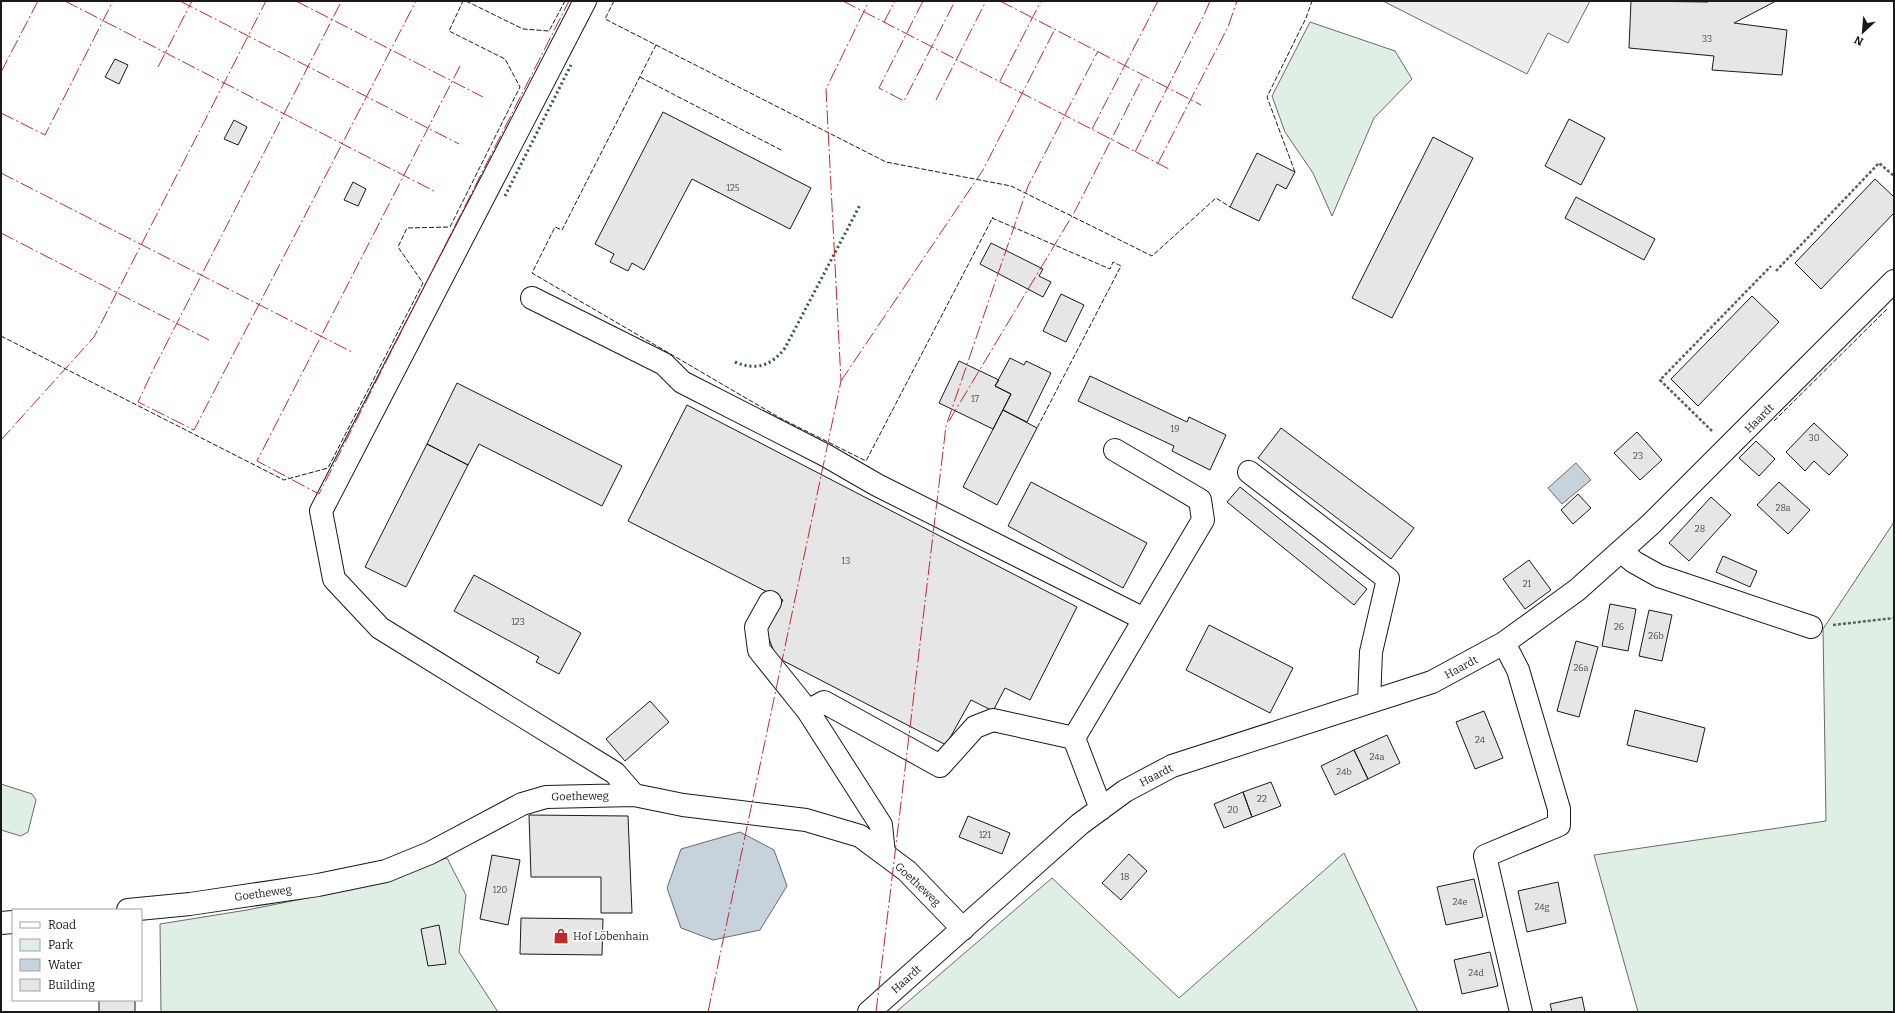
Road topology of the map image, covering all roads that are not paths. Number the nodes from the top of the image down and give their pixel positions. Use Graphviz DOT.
graph roads {
  1 [pos="585,1"];
  2 [pos="1892,289"];
  3 [pos="532,298"];
  4 [pos="1115,450"];
  5 [pos="1249,472"];
  6 [pos="1621,551"];
  7 [pos="770,602"];
  8 [pos="1144,619"];
  9 [pos="1811,627"];
  10 [pos="1504,644"];
  11 [pos="1369,702"];
  12 [pos="808,711"];
  13 [pos="1074,738"];
  14 [pos="634,795"];
  15 [pos="1101,809"];
  16 [pos="884,854"];
  17 [pos="138,909"];
  18 [pos="12,922"];
  19 [pos="1,923"];
  20 [pos="963,929"];
  21 [pos="869,1012"];
  22 [pos="1521,1012"];
  1 -- 14 [label="street"];
  2 -- 6 [label="street, Haardt"];
  3 -- 8 [label="street"];
  4 -- 8 [label="street"];
  5 -- 11 [label="street"];
  6 -- 9 [label="street"];
  6 -- 10 [label="street, Haardt"];
  7 -- 12 [label="street"];
  8 -- 13 [label="street"];
  10 -- 11 [label="street, Haardt"];
  10 -- 22 [label="street"];
  11 -- 15 [label="street, Haardt"];
  12 -- 13 [label="street"];
  12 -- 16 [label="street"];
  13 -- 15 [label="street"];
  14 -- 16 [label="street, Goetheweg"];
  14 -- 17 [label="street, Goetheweg"];
  15 -- 20 [label="street, Haardt"];
  16 -- 20 [label="street, Goetheweg"];
  18 -- 19 [label="street"];
  20 -- 21 [label="street, Haardt"];
}
